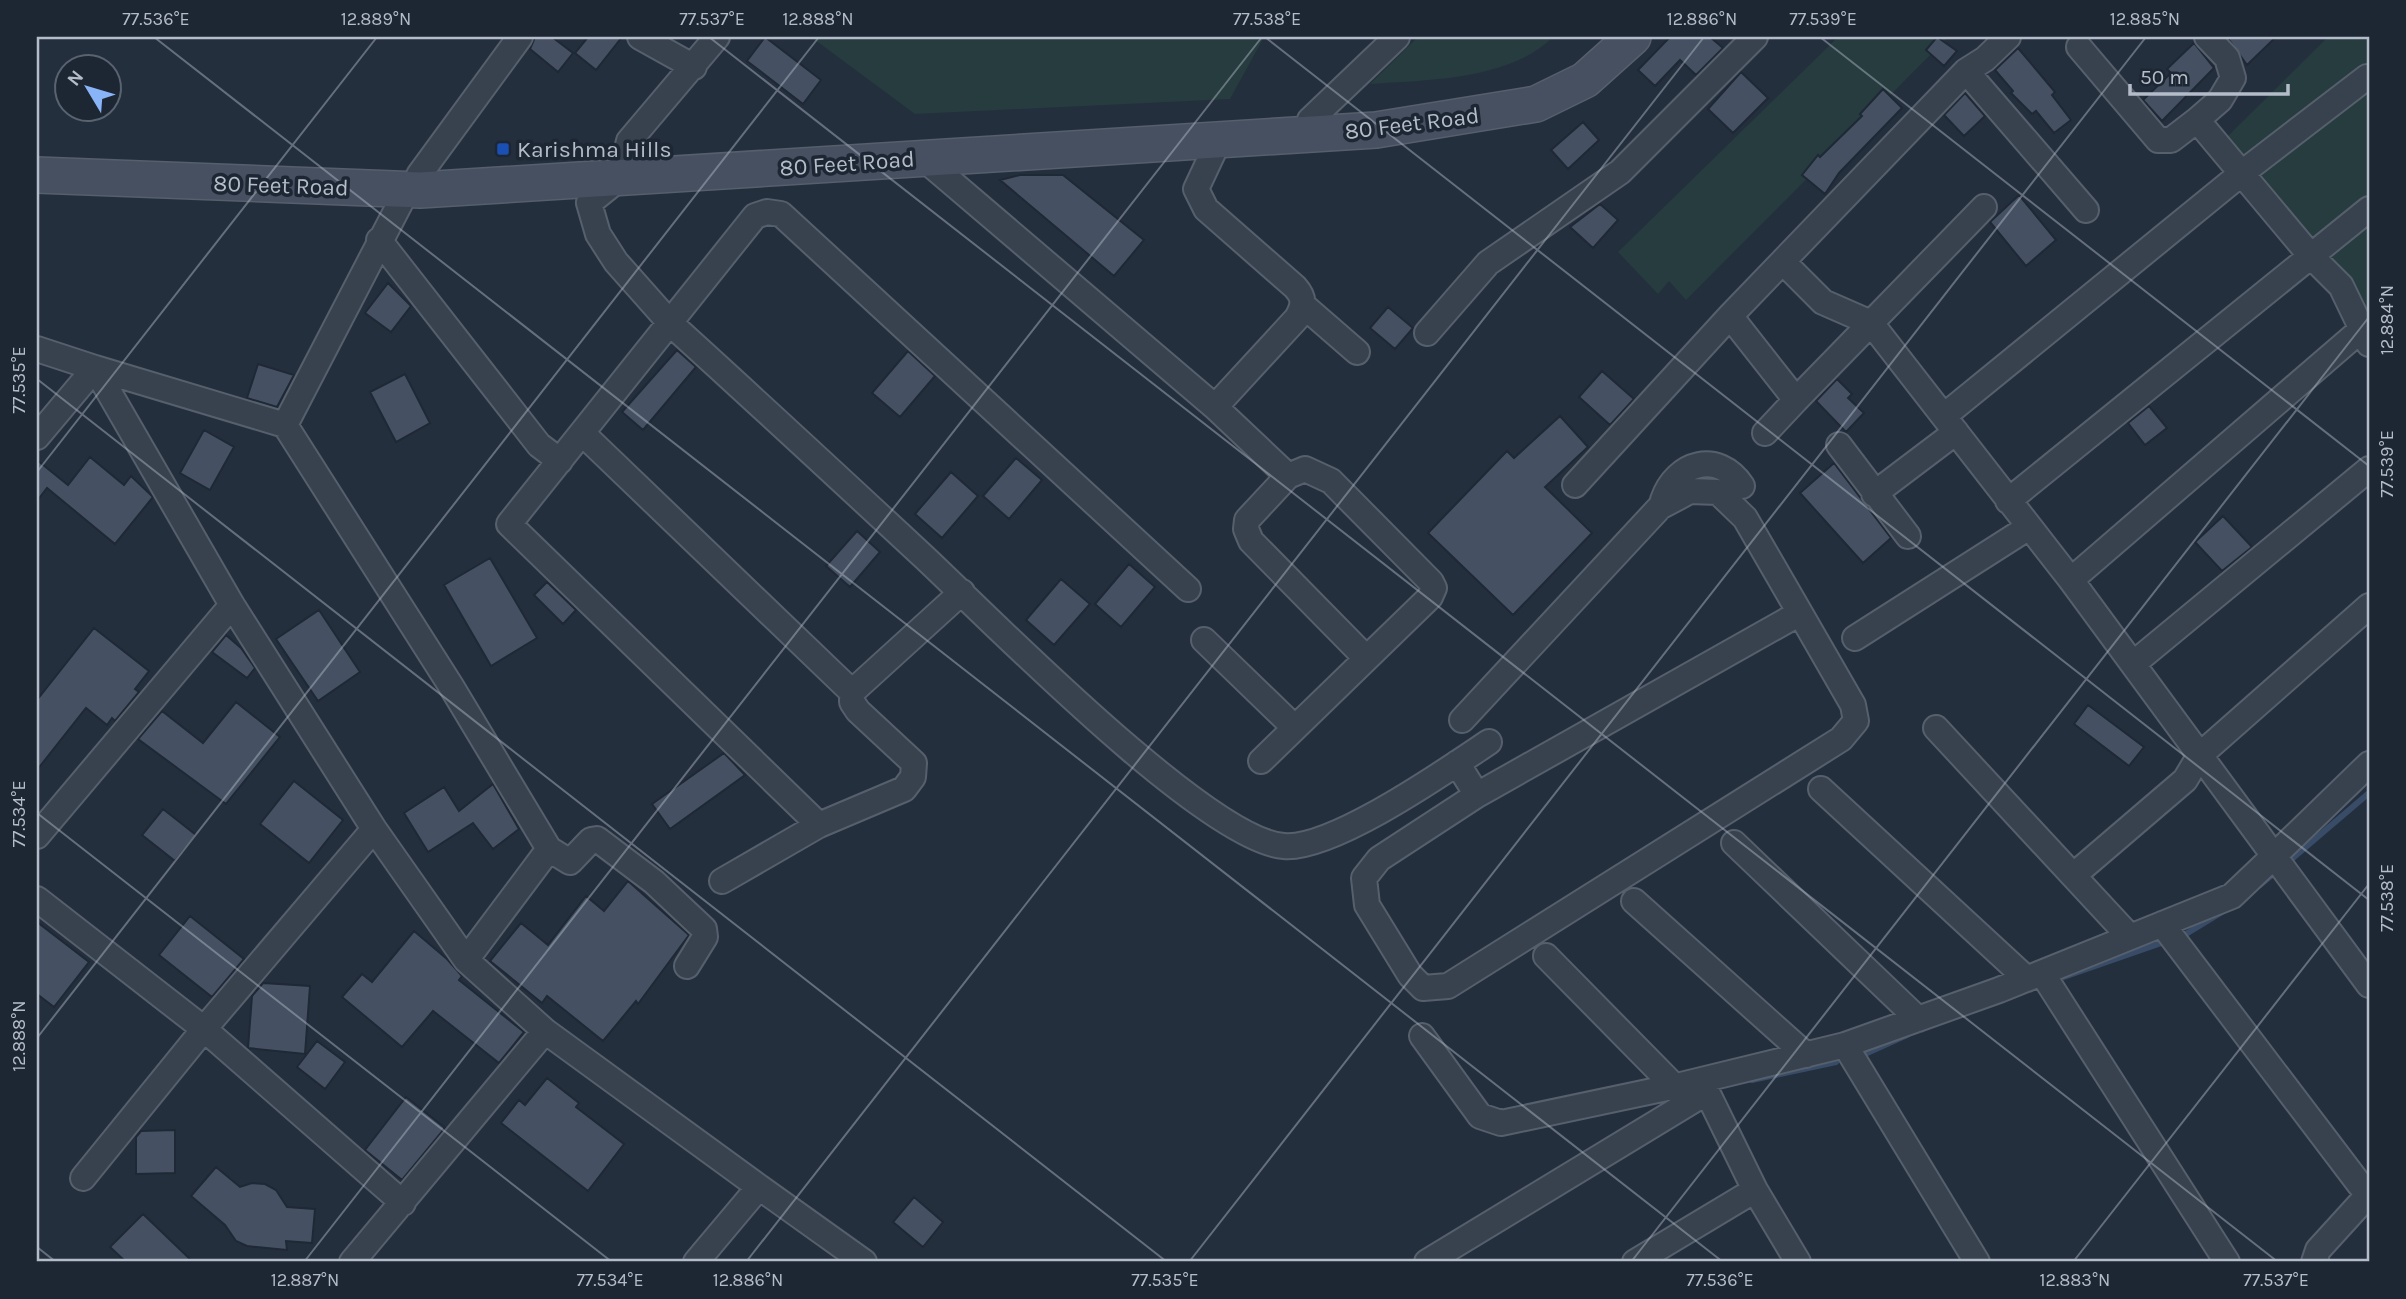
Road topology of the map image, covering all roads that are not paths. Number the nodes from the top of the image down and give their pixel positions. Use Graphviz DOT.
graph roads {
  1 [pos="520,37"];
  2 [pos="640,37"];
  3 [pos="718,37"];
  4 [pos="1397,37"];
  5 [pos="1612,37"];
  6 [pos="1633,37"];
  7 [pos="1755,37"];
  8 [pos="2008,37"];
  9 [pos="2207,37"];
  10 [pos="2079,47"];
  11 [pos="694,67"];
  12 [pos="1966,71"];
  13 [pos="2367,77"];
  14 [pos="1310,120"];
  15 [pos="2197,120"];
  16 [pos="1219,140"];
  17 [pos="923,158"];
  18 [pos="37,159"];
  19 [pos="622,168"];
  20 [pos="2242,173"];
  21 [pos="37,175"];
  22 [pos="413,182"];
  23 [pos="1984,207"];
  24 [pos="2369,209"];
  25 [pos="2086,210"];
  26 [pos="379,240"];
  27 [pos="2310,255"];
  28 [pos="1784,263"];
  29 [pos="1304,306"];
  30 [pos="1730,316"];
  31 [pos="1871,323"];
  32 [pos="671,324"];
  33 [pos="1427,333"];
  34 [pos="2366,337"];
  35 [pos="37,349"];
  36 [pos="1357,352"];
  37 [pos="95,368"];
  38 [pos="1796,400"];
  39 [pos="1215,407"];
  40 [pos="1950,424"];
  41 [pos="285,425"];
  42 [pos="582,433"];
  43 [pos="1765,433"];
  44 [pos="37,436"];
  45 [pos="1839,445"];
  46 [pos="560,461"];
  47 [pos="2369,469"];
  48 [pos="1288,476"];
  49 [pos="1575,485"];
  50 [pos="1742,485"];
  51 [pos="1874,494"];
  52 [pos="2008,501"];
  53 [pos="1660,507"];
  54 [pos="2029,527"];
  55 [pos="1908,536"];
  56 [pos="2071,580"];
  57 [pos="1188,589"];
  58 [pos="962,592"];
  59 [pos="232,606"];
  60 [pos="2369,606"];
  61 [pos="1800,613"];
  62 [pos="1855,638"];
  63 [pos="1204,640"];
  64 [pos="1366,658"];
  65 [pos="2133,664"];
  66 [pos="852,692"];
  67 [pos="1462,720"];
  68 [pos="1294,727"];
  69 [pos="1936,728"];
  70 [pos="1489,741"];
  71 [pos="2200,755"];
  72 [pos="1261,761"];
  73 [pos="1457,763"];
  74 [pos="2369,764"];
  75 [pos="1821,789"];
  76 [pos="1477,795"];
  77 [pos="819,825"];
  78 [pos="374,829"];
  79 [pos="37,835"];
  80 [pos="1734,843"];
  81 [pos="550,849"];
  82 [pos="2274,856"];
  83 [pos="2074,875"];
  84 [pos="722,881"];
  85 [pos="37,899"];
  86 [pos="1634,901"];
  87 [pos="2162,924"];
  88 [pos="2130,937"];
  89 [pos="1546,956"];
  90 [pos="466,960"];
  91 [pos="687,966"];
  92 [pos="2041,979"];
  93 [pos="2369,985"];
  94 [pos="1918,1018"];
  95 [pos="204,1029"];
  96 [pos="545,1031"];
  97 [pos="1422,1036"];
  98 [pos="1845,1045"];
  99 [pos="1806,1055"];
  100 [pos="1674,1086"];
  101 [pos="83,1178"];
  102 [pos="759,1188"];
  103 [pos="2365,1189"];
  104 [pos="1755,1190"];
  105 [pos="403,1203"];
  106 [pos="1795,1261"];
  107 [pos="352,1262"];
  108 [pos="696,1262"];
  109 [pos="864,1262"];
  110 [pos="1427,1262"];
  111 [pos="1635,1262"];
  112 [pos="1977,1262"];
  113 [pos="2227,1262"];
  114 [pos="2314,1262"];
  1 -- 22 [label="street"];
  2 -- 11 [label="street"];
  3 -- 11 [label="street"];
  4 -- 14 [label="street"];
  5 -- 14 [label="main road, 80 Feet Road"];
  6 -- 16 [label="main road, 80 Feet Road"];
  7 -- 33 [label="street"];
  8 -- 12 [label="street"];
  9 -- 15 [label="street"];
  10 -- 15 [label="street"];
  11 -- 19 [label="street"];
  12 -- 25 [label="street"];
  12 -- 28 [label="street"];
  13 -- 20 [label="street"];
  14 -- 19 [label="main road, 80 Feet Road"];
  15 -- 20 [label="street"];
  16 -- 17 [label="main road, 80 Feet Road"];
  16 -- 29 [label="street"];
  17 -- 19 [label="main road, 80 Feet Road"];
  17 -- 39 [label="street"];
  18 -- 22 [label="main road, 80 Feet Road"];
  19 -- 22 [label="main road, 80 Feet Road"];
  19 -- 32 [label="street"];
  20 -- 27 [label="street"];
  20 -- 40 [label="street"];
  21 -- 22 [label="main road, 80 Feet Road"];
  22 -- 26 [label="street"];
  23 -- 31 [label="street"];
  24 -- 27 [label="street"];
  26 -- 41 [label="street"];
  26 -- 46 [label="street"];
  27 -- 34 [label="street"];
  27 -- 52 [label="street"];
  28 -- 30 [label="street"];
  28 -- 31 [label="street"];
  29 -- 36 [label="street"];
  29 -- 39 [label="street"];
  30 -- 38 [label="street"];
  30 -- 49 [label="street"];
  31 -- 38 [label="street"];
  31 -- 40 [label="street"];
  32 -- 42 [label="street"];
  32 -- 57 [label="street"];
  32 -- 58 [label="street"];
  34 -- 56 [label="street"];
  35 -- 37 [label="street"];
  37 -- 41 [label="street"];
  37 -- 44 [label="street"];
  37 -- 59 [label="street"];
  38 -- 43 [label="street"];
  39 -- 48 [label="street"];
  40 -- 51 [label="street"];
  40 -- 52 [label="street"];
  41 -- 81 [label="street"];
  42 -- 46 [label="street"];
  42 -- 66 [label="street"];
  45 -- 51 [label="street"];
  46 -- 77 [label="street"];
  47 -- 65 [label="street"];
  48 -- 64 [label="street"];
  48 -- 64 [label="street"];
  50 -- 53 [label="street"];
  51 -- 55 [label="street"];
  52 -- 54 [label="street"];
  53 -- 61 [label="street"];
  53 -- 67 [label="street"];
  54 -- 56 [label="street"];
  54 -- 62 [label="street"];
  56 -- 65 [label="street"];
  58 -- 66 [label="street"];
  58 -- 73 [label="street"];
  59 -- 78 [label="street"];
  59 -- 79 [label="street"];
  60 -- 71 [label="street"];
  61 -- 76 [label="street"];
  61 -- 76 [label="street"];
  63 -- 68 [label="street"];
  64 -- 68 [label="street"];
  65 -- 71 [label="street"];
  66 -- 77 [label="street"];
  68 -- 72 [label="street"];
  69 -- 83 [label="street"];
  70 -- 73 [label="street"];
  71 -- 82 [label="street"];
  71 -- 83 [label="street"];
  73 -- 76 [label="street"];
  74 -- 82 [label="street"];
  75 -- 92 [label="street"];
  77 -- 84 [label="street"];
  78 -- 90 [label="street"];
  78 -- 95 [label="street"];
  80 -- 94 [label="street"];
  81 -- 90 [label="street"];
  81 -- 91 [label="street"];
  82 -- 87 [label="street"];
  82 -- 93 [label="street"];
  83 -- 88 [label="street"];
  85 -- 95 [label="street"];
  86 -- 99 [label="street"];
  87 -- 88 [label="street"];
  87 -- 103 [label="street"];
  88 -- 92 [label="street"];
  89 -- 100 [label="street"];
  90 -- 96 [label="street"];
  92 -- 94 [label="street"];
  92 -- 113 [label="street"];
  94 -- 98 [label="street"];
  95 -- 101 [label="street"];
  95 -- 105 [label="street"];
  96 -- 102 [label="street"];
  96 -- 105 [label="street"];
  97 -- 100 [label="street"];
  98 -- 99 [label="street"];
  98 -- 112 [label="street"];
  99 -- 100 [label="street"];
  102 -- 108 [label="street"];
  102 -- 109 [label="street"];
  103 -- 114 [label="street"];
  104 -- 106 [label="street"];
  104 -- 110 [label="street"];
  104 -- 111 [label="street"];
  105 -- 107 [label="street"];
}
